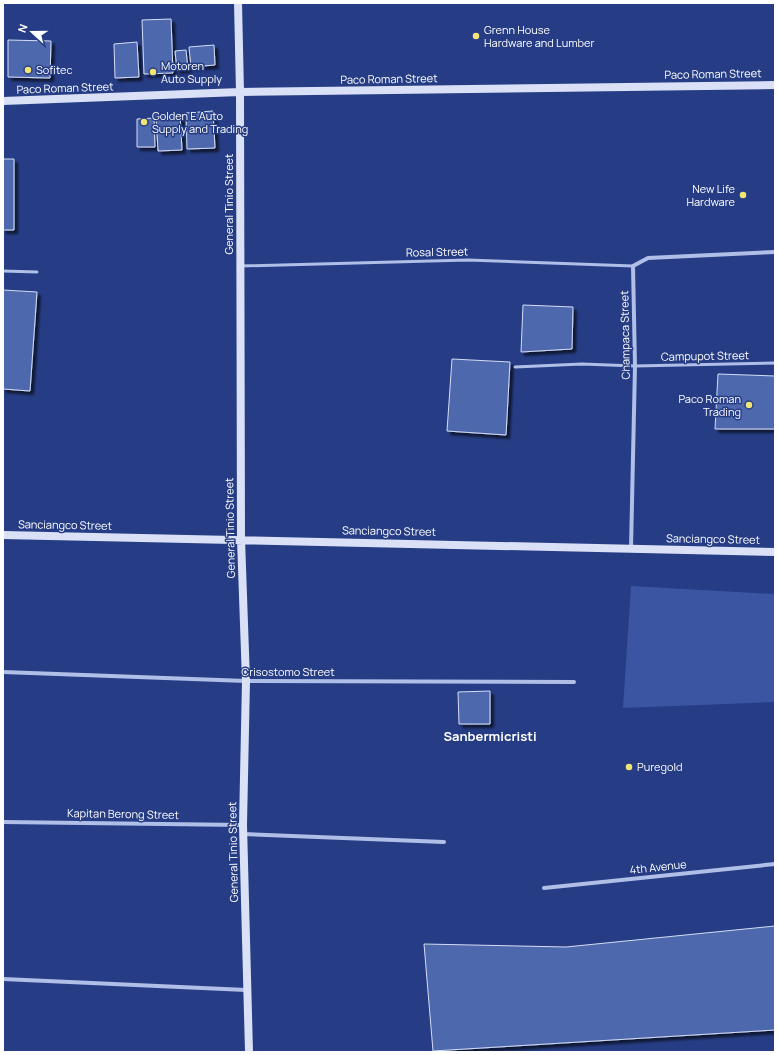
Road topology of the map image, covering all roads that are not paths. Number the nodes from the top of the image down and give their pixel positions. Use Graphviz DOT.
graph roads {
  1 [pos="238,3"];
  2 [pos="775,85"];
  3 [pos="240,92"];
  4 [pos="3,101"];
  5 [pos="775,252"];
  6 [pos="240,266"];
  7 [pos="633,266"];
  8 [pos="3,271"];
  9 [pos="37,272"];
  10 [pos="775,363"];
  11 [pos="635,366"];
  12 [pos="516,367"];
  13 [pos="3,535"];
  14 [pos="241,539"];
  15 [pos="631,548"];
  16 [pos="775,552"];
  17 [pos="3,672"];
  18 [pos="246,680"];
  19 [pos="574,682"];
  20 [pos="3,822"];
  21 [pos="243,825"];
  22 [pos="243,834"];
  23 [pos="444,842"];
  24 [pos="775,864"];
  25 [pos="544,888"];
  26 [pos="3,979"];
  27 [pos="246,990"];
  28 [pos="249,1052"];
  1 -- 3 [label="street, General Tinio Street"];
  2 -- 3 [label="street, Paco Roman Street"];
  3 -- 4 [label="street, Paco Roman Street"];
  3 -- 6 [label="street, General Tinio Street"];
  5 -- 7 [label="street"];
  6 -- 7 [label="lane, Rosal Street"];
  6 -- 14 [label="street, General Tinio Street"];
  7 -- 11 [label="street, Champaca Street"];
  8 -- 9 [label="lane"];
  10 -- 11 [label="lane, Campupot Street"];
  11 -- 12 [label="lane, Campupot Street"];
  11 -- 15 [label="street, Champaca Street"];
  13 -- 14 [label="street, Sanciangco Street"];
  14 -- 15 [label="street, Sanciangco Street"];
  14 -- 18 [label="street, General Tinio Street"];
  15 -- 16 [label="street, Sanciangco Street"];
  17 -- 18 [label="street, Crisostomo Street"];
  18 -- 19 [label="street, Crisostomo Street"];
  18 -- 21 [label="street, General Tinio Street"];
  20 -- 21 [label="street, Kapitan Berong Street"];
  21 -- 22 [label="street, General Tinio Street"];
  22 -- 23 [label="street"];
  22 -- 27 [label="street, General Tinio Street"];
  24 -- 25 [label="street, 4th Avenue"];
  26 -- 27 [label="street"];
  27 -- 28 [label="street, General Tinio Street"];
}
